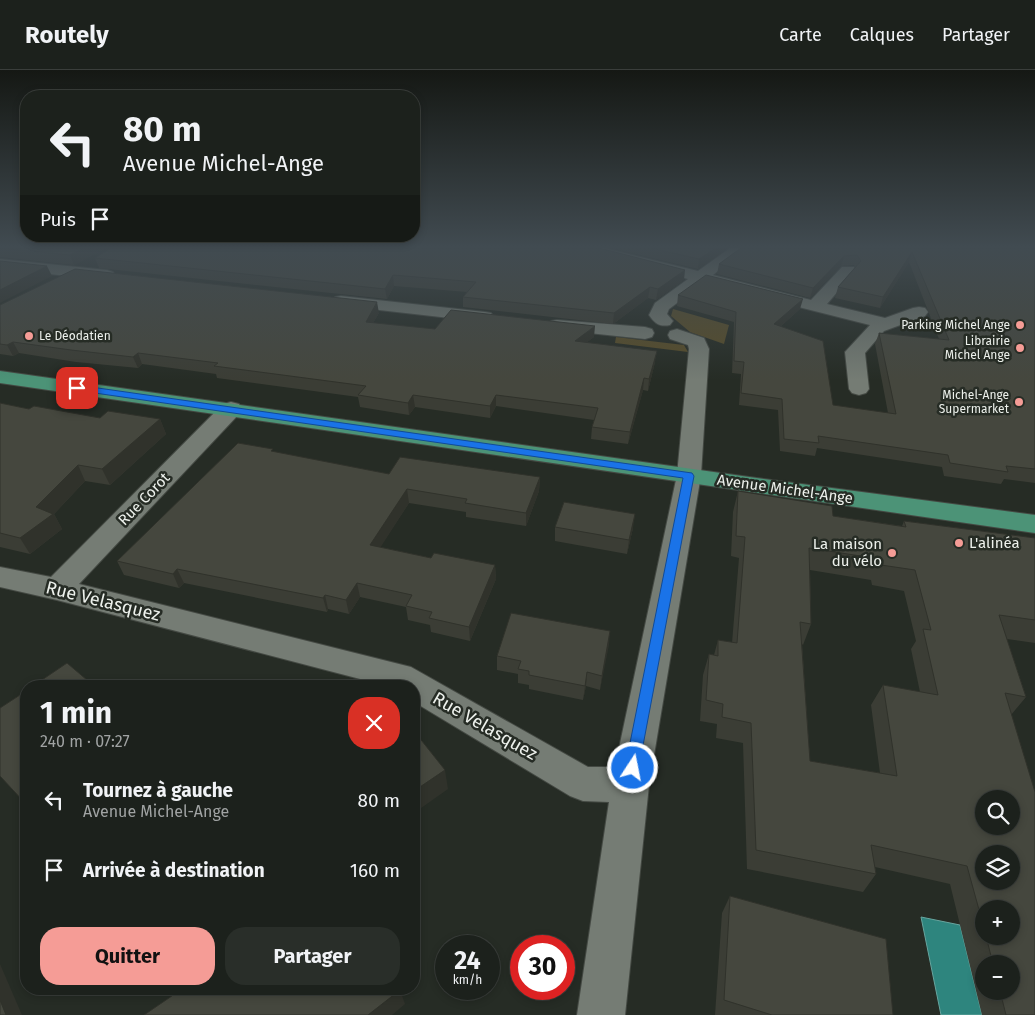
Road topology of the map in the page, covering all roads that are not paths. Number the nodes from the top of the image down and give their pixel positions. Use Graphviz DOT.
graph roads {
  1 [pos="690,292"];
  2 [pos="763,292"];
  3 [pos="828,292"];
  4 [pos="322,299"];
  5 [pos="815,306"];
  6 [pos="919,312"];
  7 [pos="498,319"];
  8 [pos="667,321"];
  9 [pos="537,323"];
  10 [pos="886,324"];
  11 [pos="0,377"];
  12 [pos="859,389"];
  13 [pos="232,409"];
  14 [pos="689,476"];
  15 [pos="1035,524"];
  16 [pos="0,577"];
  17 [pos="56,588"];
  18 [pos="407,680"];
  19 [pos="420,688"];
  20 [pos="630,785"];
  21 [pos="601,1015"];
  1 -- 8 [label="street"];
  2 -- 5 [label="street"];
  3 -- 5 [label="street"];
  4 -- 7 [label="street"];
  5 -- 10 [label="street"];
  6 -- 10 [label="street"];
  8 -- 9 [label="street"];
  8 -- 14 [label="street"];
  10 -- 12 [label="street"];
  11 -- 13 [label="main road, Avenue Michel-Ange"];
  13 -- 14 [label="main road, Avenue Michel-Ange"];
  13 -- 17 [label="street, Rue Corot"];
  14 -- 15 [label="main road, Avenue Michel-Ange"];
  14 -- 20 [label="street"];
  16 -- 17 [label="street, Rue Velasquez"];
  17 -- 18 [label="street, Rue Velasquez"];
  19 -- 20 [label="street, Rue Velasquez"];
  20 -- 21 [label="street"];
}
